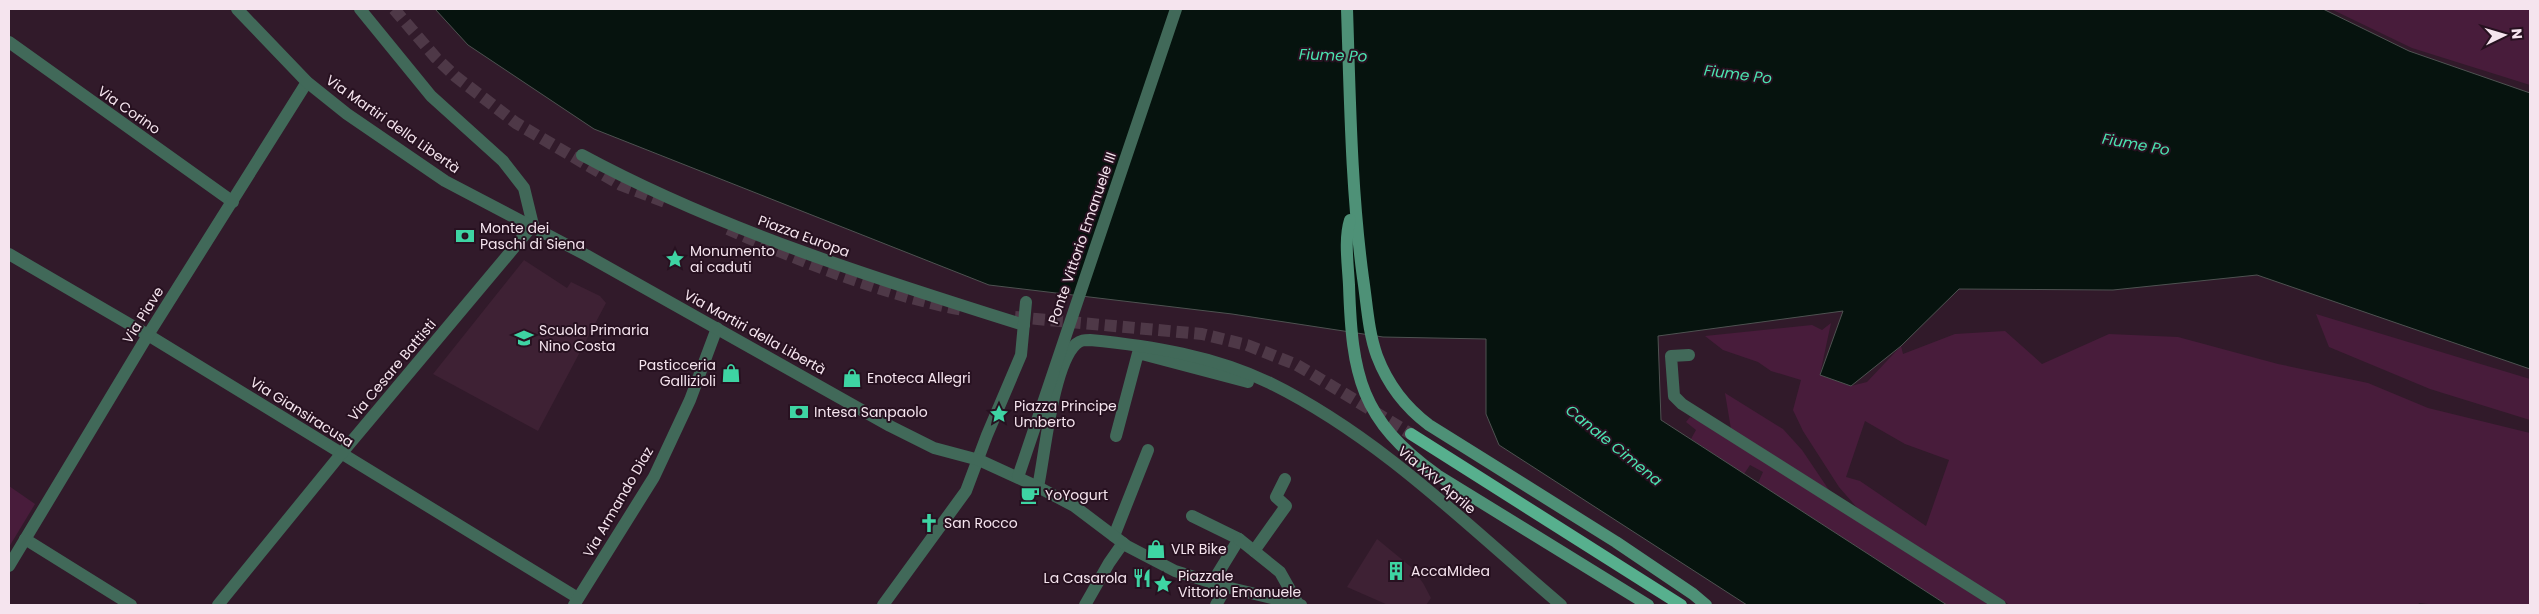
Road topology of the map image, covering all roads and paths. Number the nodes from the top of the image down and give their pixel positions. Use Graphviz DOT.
graph roads {
  1 [pos="237,9"];
  2 [pos="360,9"];
  3 [pos="1176,9"];
  4 [pos="1347,9"];
  5 [pos="9,42"];
  6 [pos="307,82"];
  7 [pos="582,155"];
  8 [pos="233,202"];
  9 [pos="1354,209"];
  10 [pos="533,225"];
  11 [pos="9,254"];
  12 [pos="1026,302"];
  13 [pos="1024,325"];
  14 [pos="717,328"];
  15 [pos="148,335"];
  16 [pos="1689,355"];
  17 [pos="1284,392"];
  18 [pos="1411,434"];
  19 [pos="1116,436"];
  20 [pos="1148,450"];
  21 [pos="341,454"];
  22 [pos="979,460"];
  23 [pos="1018,477"];
  24 [pos="1285,479"];
  25 [pos="1038,487"];
  26 [pos="1192,516"];
  27 [pos="1239,538"];
  28 [pos="25,539"];
  29 [pos="1119,540"];
  30 [pos="1254,551"];
  31 [pos="9,566"];
  32 [pos="1212,583"];
  33 [pos="1226,587"];
  34 [pos="576,602"];
  35 [pos="131,605"];
  36 [pos="218,605"];
  37 [pos="883,605"];
  38 [pos="1086,605"];
  39 [pos="1216,605"];
  40 [pos="1300,605"];
  41 [pos="1562,605"];
  42 [pos="1648,605"];
  43 [pos="1681,605"];
  44 [pos="1706,605"];
  45 [pos="2000,605"];
  1 -- 6 [label="street, Via Martiri della Libertà"];
  2 -- 10 [label="street"];
  3 -- 23 [label="street, Ponte Vittorio Emanuele III"];
  4 -- 9 [label="main road"];
  5 -- 8 [label="street, Via Corino"];
  6 -- 8 [label="street, Via Piave"];
  6 -- 10 [label="street, Via Martiri della Libertà"];
  7 -- 13 [label="street, Piazza Europa"];
  8 -- 15 [label="street, Via Piave"];
  9 -- 42 [label="main road"];
  9 -- 44 [label="main road"];
  10 -- 14 [label="street, Via Martiri della Libertà"];
  10 -- 21 [label="street, Via Cesare Battisti"];
  11 -- 15 [label="street, Via Giansiracusa"];
  12 -- 13 [label="street"];
  13 -- 22 [label="street"];
  14 -- 22 [label="street, Via Martiri della Libertà"];
  14 -- 34 [label="street, Via Armando Diaz"];
  15 -- 21 [label="street, Via Giansiracusa"];
  15 -- 28 [label="street, Via Piave"];
  16 -- 45 [label="street"];
  17 -- 19 [label="street, Via XXV Aprile"];
  17 -- 25 [label="street, Via XXV Aprile"];
  17 -- 41 [label="street, Via XXV Aprile"];
  18 -- 43 [label="main road"];
  20 -- 29 [label="street"];
  21 -- 34 [label="street, Via Giansiracusa"];
  21 -- 36 [label="street, Via Cesare Battisti"];
  22 -- 23 [label="street, Via Martiri della Libertà"];
  22 -- 37 [label="street"];
  23 -- 25 [label="street, Via Martiri della Libertà"];
  24 -- 30 [label="street"];
  25 -- 29 [label="street, Via Martiri della Libertà"];
  26 -- 27 [label="street"];
  27 -- 30 [label="street"];
  27 -- 32 [label="street"];
  28 -- 31 [label="street, Via Piave"];
  28 -- 35 [label="street"];
  29 -- 32 [label="street, Via Martiri della Libertà"];
  29 -- 38 [label="street"];
  30 -- 40 [label="street"];
  32 -- 33 [label="street, Via Martiri della Libertà"];
  33 -- 39 [label="street"];
  33 -- 40 [label="street, Via Martiri della Libertà"];
}
